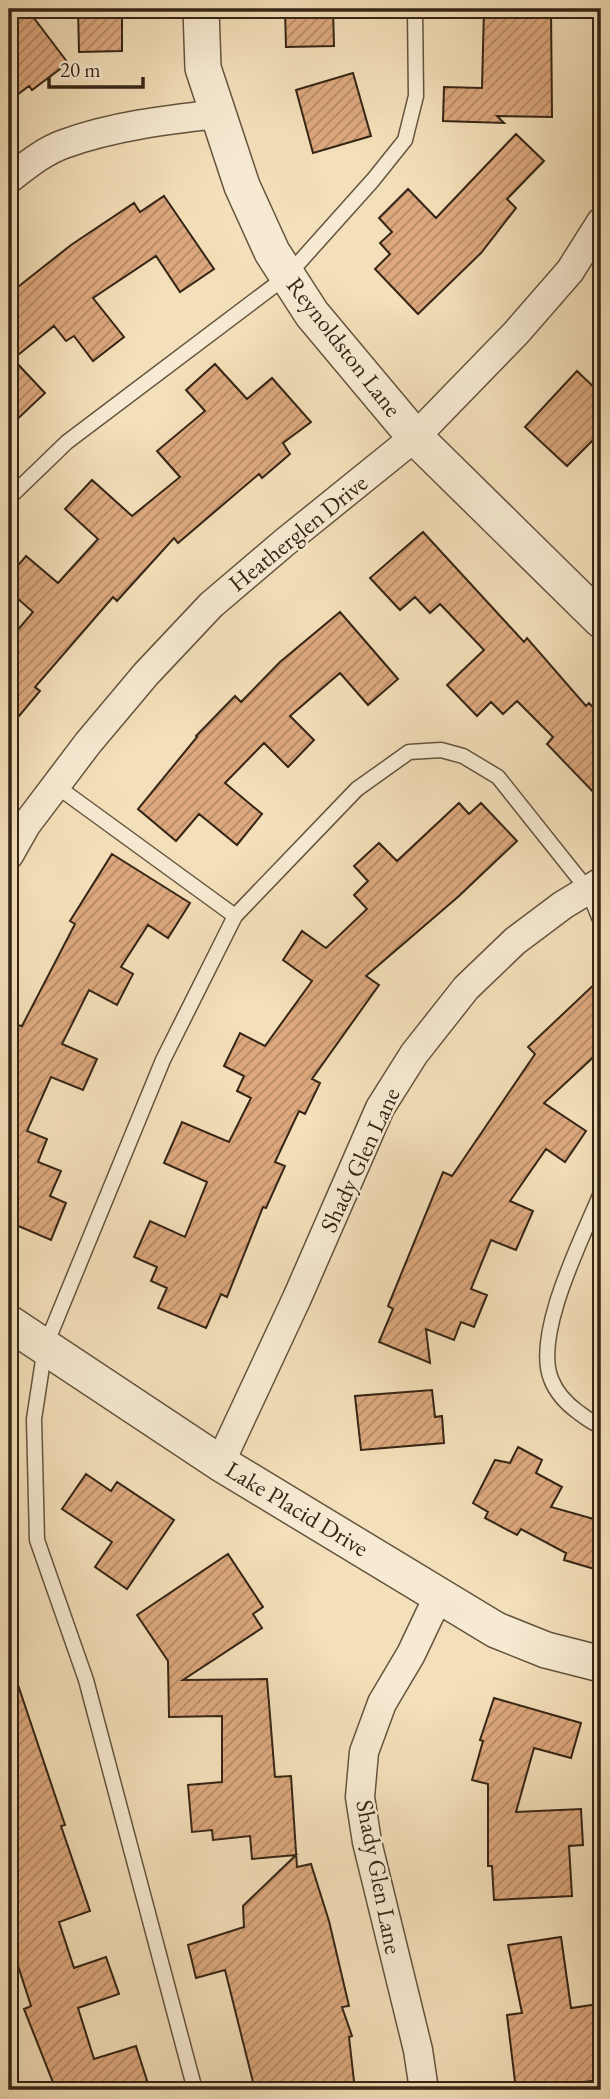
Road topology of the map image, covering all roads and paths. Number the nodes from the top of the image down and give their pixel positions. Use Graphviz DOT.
graph roads {
  1 [pos="201,9"];
  2 [pos="415,9"];
  3 [pos="218,114"];
  4 [pos="9,178"];
  5 [pos="601,222"];
  6 [pos="287,276"];
  7 [pos="415,437"];
  8 [pos="9,498"];
  9 [pos="601,620"];
  10 [pos="55,785"];
  11 [pos="9,855"];
  12 [pos="594,887"];
  13 [pos="235,916"];
  14 [pos="601,922"];
  15 [pos="601,1194"];
  16 [pos="9,1323"];
  17 [pos="45,1347"];
  18 [pos="601,1426"];
  19 [pos="220,1463"];
  20 [pos="439,1595"];
  21 [pos="601,1664"];
  22 [pos="195,2090"];
  23 [pos="424,2090"];
  1 -- 3 [label="street, Reynoldston Lane"];
  2 -- 6 [label="lane"];
  3 -- 4 [label="street"];
  3 -- 6 [label="street, Reynoldston Lane"];
  5 -- 7 [label="street, Heatherglen Drive"];
  6 -- 7 [label="street, Reynoldston Lane"];
  6 -- 8 [label="lane"];
  7 -- 9 [label="street, Reynoldston Lane"];
  7 -- 10 [label="street, Heatherglen Drive"];
  10 -- 11 [label="street, Heatherglen Drive"];
  10 -- 13 [label="lane"];
  12 -- 13 [label="lane"];
  12 -- 14 [label="lane"];
  12 -- 19 [label="street, Shady Glen Lane"];
  13 -- 17 [label="lane"];
  15 -- 18 [label="lane"];
  16 -- 17 [label="street, Lake Placid Drive"];
  17 -- 19 [label="street, Lake Placid Drive"];
  17 -- 22 [label="lane"];
  19 -- 20 [label="street, Lake Placid Drive"];
  20 -- 21 [label="street, Lake Placid Drive"];
  20 -- 23 [label="street, Shady Glen Lane"];
}
